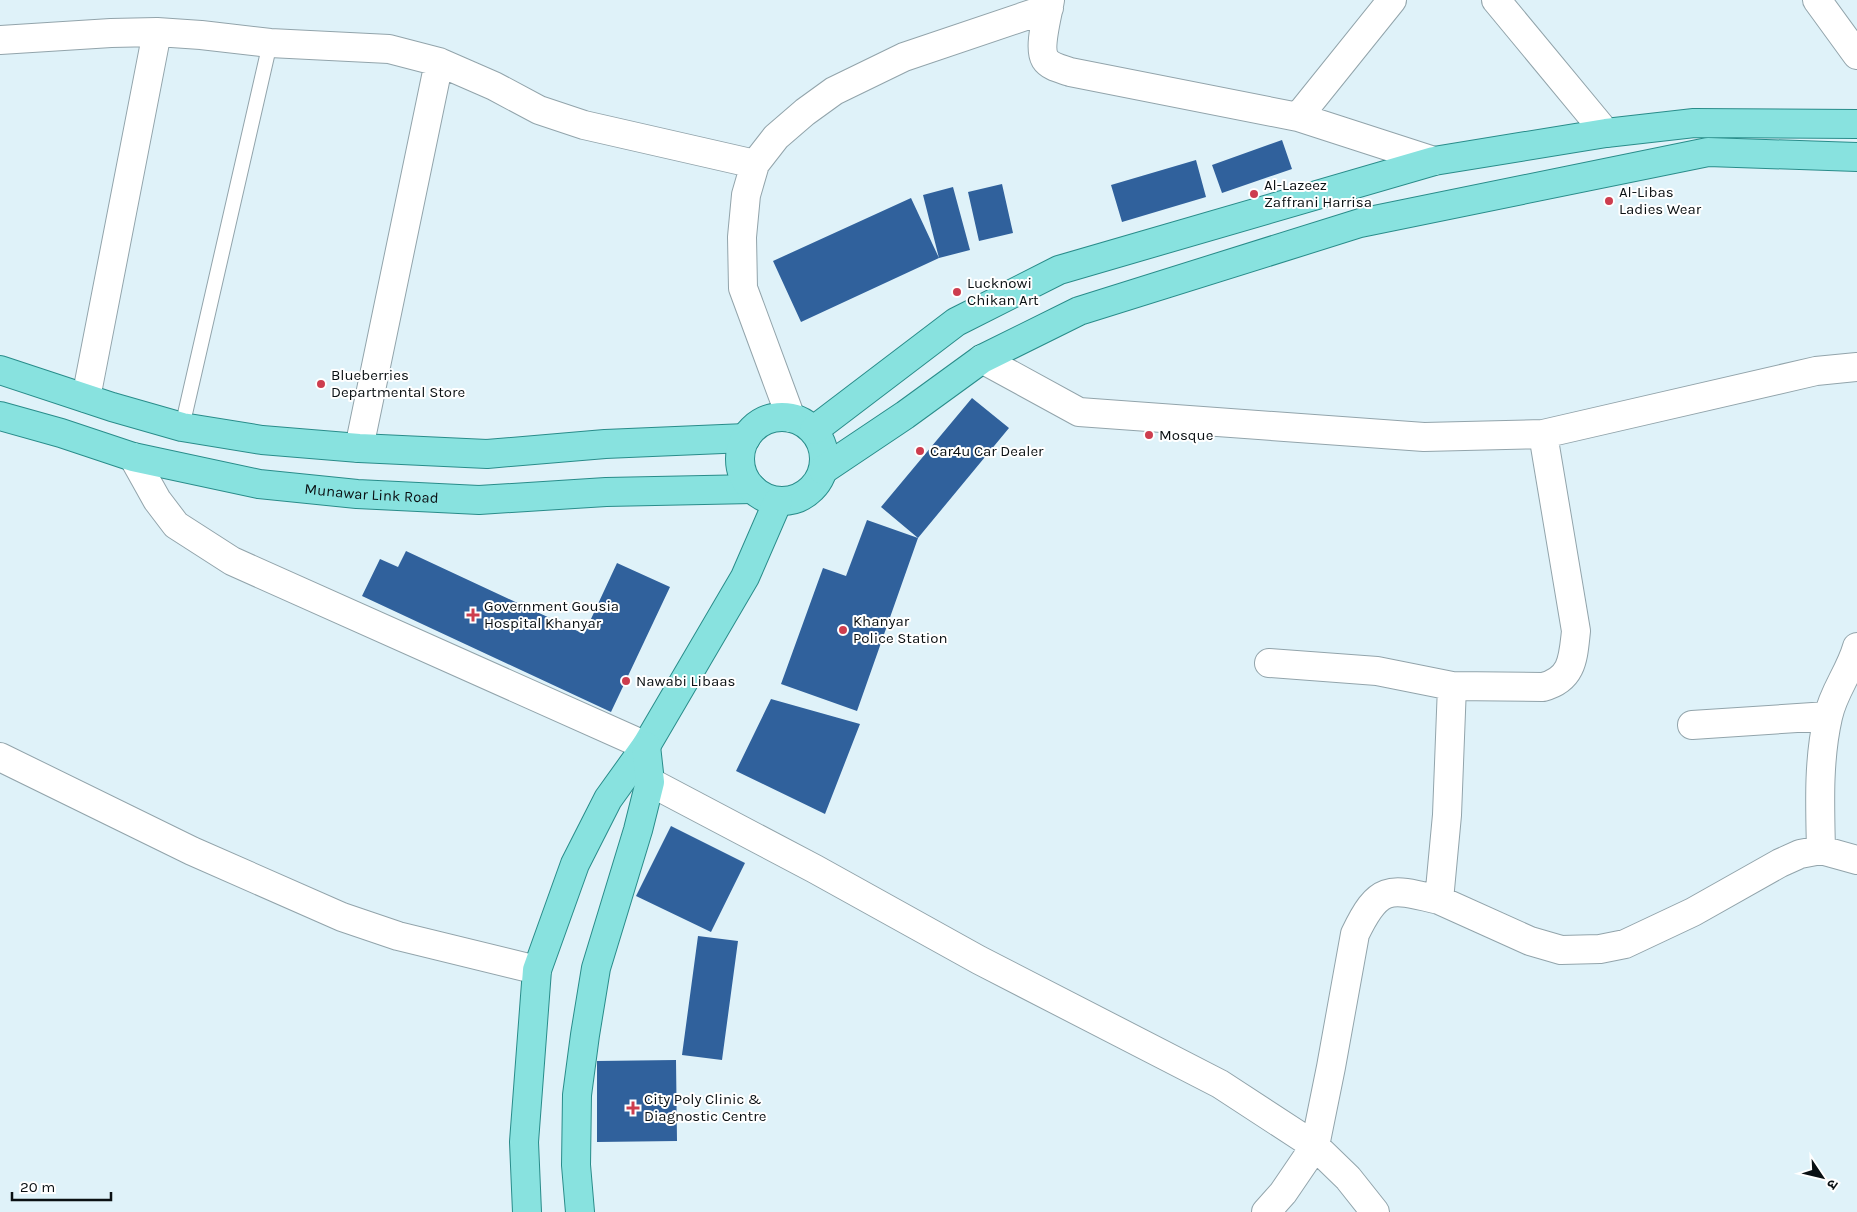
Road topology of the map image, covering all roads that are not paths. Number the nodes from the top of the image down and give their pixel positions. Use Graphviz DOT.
graph roads {
  1 [pos="1392,0"];
  2 [pos="1496,0"];
  3 [pos="1817,0"];
  4 [pos="1049,4"];
  5 [pos="157,32"];
  6 [pos="0,40"];
  7 [pos="270,43"];
  8 [pos="1857,55"];
  9 [pos="439,62"];
  10 [pos="1298,117"];
  11 [pos="1857,124"];
  12 [pos="1606,133"];
  13 [pos="1857,158"];
  14 [pos="1434,161"];
  15 [pos="755,164"];
  16 [pos="982,359"];
  17 [pos="1857,367"];
  18 [pos="0,370"];
  19 [pos="86,398"];
  20 [pos="0,416"];
  21 [pos="802,424"];
  22 [pos="182,427"];
  23 [pos="1543,434"];
  24 [pos="746,438"];
  25 [pos="359,448"];
  26 [pos="133,457"];
  27 [pos="823,470"];
  28 [pos="753,490"];
  29 [pos="778,501"];
  30 [pos="1857,647"];
  31 [pos="1269,663"];
  32 [pos="1452,686"];
  33 [pos="1828,716"];
  34 [pos="1692,725"];
  35 [pos="646,746"];
  36 [pos="0,757"];
  37 [pos="650,782"];
  38 [pos="1821,850"];
  39 [pos="1857,860"];
  40 [pos="1439,900"];
  41 [pos="538,970"];
  42 [pos="1315,1146"];
  43 [pos="527,1212"];
  44 [pos="580,1212"];
  45 [pos="1266,1212"];
  46 [pos="1375,1212"];
  1 -- 10 [label="street"];
  2 -- 12 [label="street"];
  3 -- 8 [label="street"];
  4 -- 10 [label="street"];
  4 -- 15 [label="street"];
  5 -- 6 [label="street"];
  5 -- 7 [label="street"];
  5 -- 19 [label="street"];
  7 -- 9 [label="street"];
  7 -- 22 [label="lane"];
  9 -- 15 [label="street"];
  9 -- 25 [label="street"];
  10 -- 14 [label="street"];
  11 -- 12 [label="main road"];
  12 -- 14 [label="main road"];
  13 -- 16 [label="main road"];
  14 -- 21 [label="main road"];
  15 -- 21 [label="street"];
  16 -- 23 [label="street"];
  16 -- 27 [label="main road"];
  17 -- 23 [label="street"];
  18 -- 19 [label="main road"];
  19 -- 22 [label="main road"];
  20 -- 26 [label="main road, Munawar Link Road"];
  21 -- 24 [label="main road"];
  21 -- 27 [label="main road"];
  22 -- 25 [label="main road"];
  23 -- 32 [label="street"];
  24 -- 25 [label="main road"];
  24 -- 28 [label="main road"];
  26 -- 28 [label="main road, Munawar Link Road"];
  26 -- 35 [label="street"];
  27 -- 29 [label="main road"];
  28 -- 29 [label="main road"];
  29 -- 35 [label="main road"];
  30 -- 33 [label="street"];
  31 -- 32 [label="street"];
  32 -- 40 [label="street"];
  33 -- 34 [label="street"];
  33 -- 38 [label="street"];
  35 -- 37 [label="main road"];
  35 -- 41 [label="main road"];
  36 -- 41 [label="street"];
  37 -- 42 [label="street"];
  37 -- 44 [label="main road"];
  38 -- 39 [label="street"];
  38 -- 40 [label="street"];
  40 -- 42 [label="street"];
  41 -- 43 [label="main road"];
  42 -- 45 [label="street"];
  42 -- 46 [label="street"];
}
